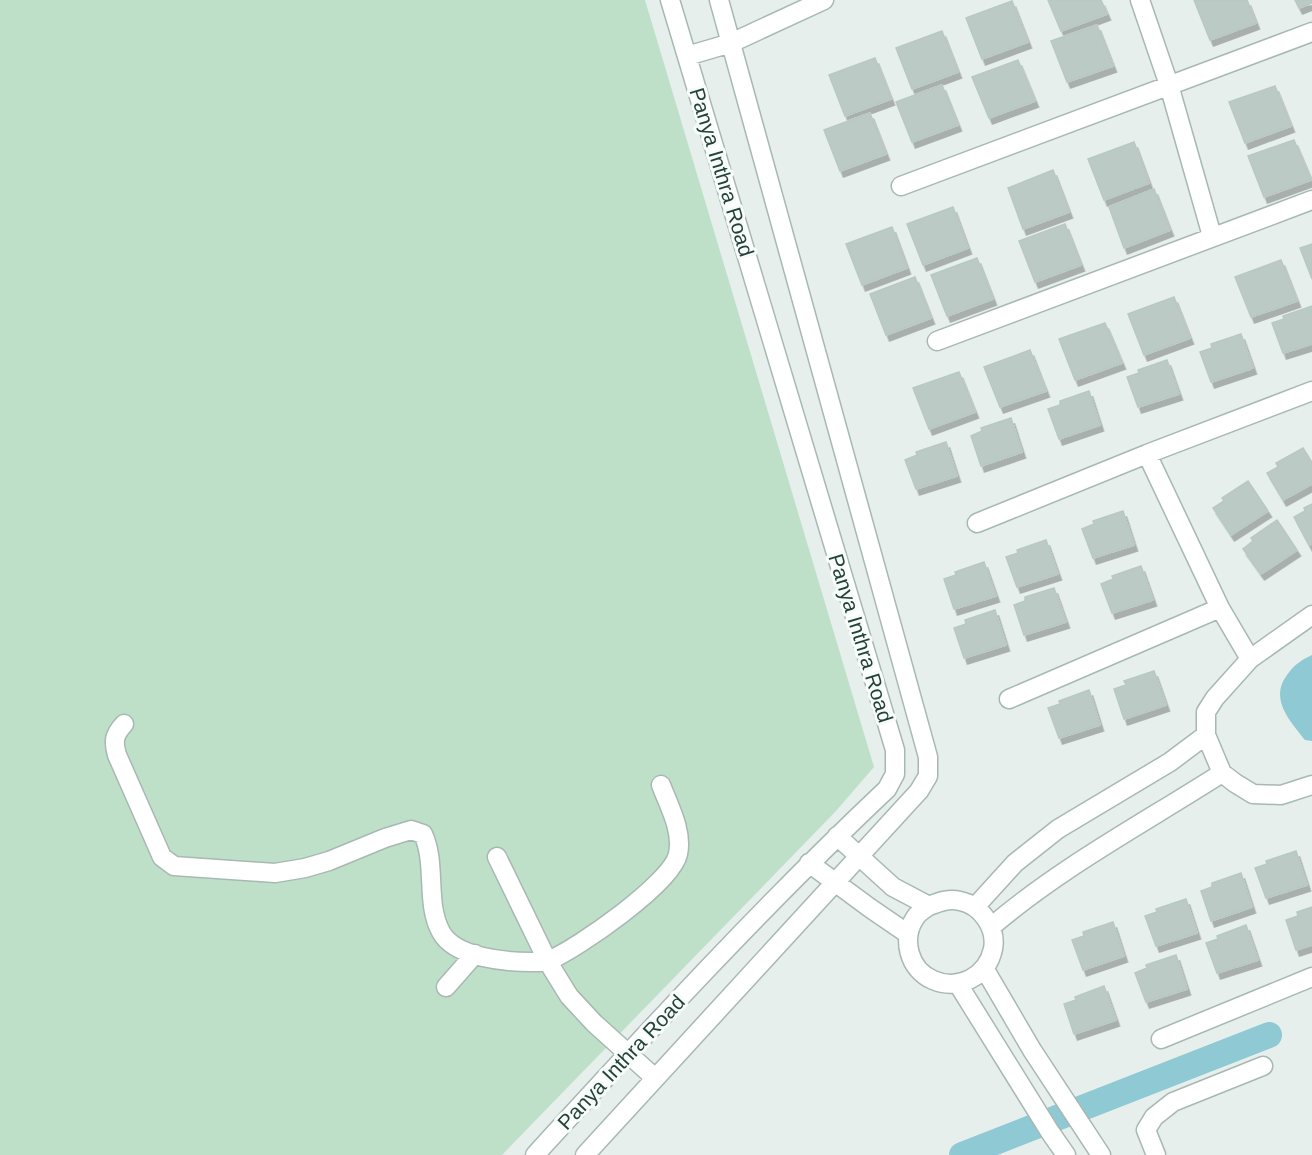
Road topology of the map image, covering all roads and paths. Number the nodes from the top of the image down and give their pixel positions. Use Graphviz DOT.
graph roads {
  1 [pos="719,0"];
  2 [pos="824,0"];
  3 [pos="1140,0"];
  4 [pos="674,1"];
  5 [pos="1312,32"];
  6 [pos="731,43"];
  7 [pos="687,56"];
  8 [pos="1169,85"];
  9 [pos="901,186"];
  10 [pos="1312,200"];
  11 [pos="1212,236"];
  12 [pos="937,341"];
  13 [pos="1312,391"];
  14 [pos="1147,454"];
  15 [pos="977,523"];
  16 [pos="1220,608"];
  17 [pos="1312,615"];
  18 [pos="1250,659"];
  19 [pos="1009,699"];
  20 [pos="124,724"];
  21 [pos="1206,735"];
  22 [pos="1222,773"];
  23 [pos="661,785"];
  24 [pos="1312,785"];
  25 [pos="837,837"];
  26 [pos="497,857"];
  27 [pos="858,857"];
  28 [pos="809,863"];
  29 [pos="834,881"];
  30 [pos="929,906"];
  31 [pos="975,907"];
  32 [pos="991,927"];
  33 [pos="908,934"];
  34 [pos="475,954"];
  35 [pos="548,962"];
  36 [pos="984,968"];
  37 [pos="1312,977"];
  38 [pos="958,984"];
  39 [pos="446,987"];
  40 [pos="1025,1037"];
  41 [pos="1161,1039"];
  42 [pos="1001,1052"];
  43 [pos="627,1054"];
  44 [pos="1263,1066"];
  45 [pos="655,1078"];
  46 [pos="535,1155"];
  47 [pos="585,1155"];
  48 [pos="1066,1155"];
  49 [pos="1101,1155"];
  50 [pos="1156,1155"];
  1 -- 6 [label="street, Panya Inthra Road"];
  2 -- 6 [label="street"];
  3 -- 8 [label="street"];
  4 -- 7 [label="street, Panya Inthra Road"];
  5 -- 8 [label="street"];
  6 -- 7 [label="street"];
  6 -- 27 [label="street, Panya Inthra Road"];
  7 -- 25 [label="street, Panya Inthra Road"];
  8 -- 9 [label="street"];
  8 -- 11 [label="street"];
  10 -- 11 [label="street"];
  11 -- 12 [label="street"];
  13 -- 14 [label="street"];
  14 -- 15 [label="street"];
  14 -- 16 [label="street"];
  16 -- 18 [label="street"];
  16 -- 19 [label="street"];
  17 -- 18 [label="street"];
  18 -- 21 [label="street"];
  20 -- 34 [label="street"];
  21 -- 22 [label="street"];
  21 -- 31 [label="street"];
  22 -- 24 [label="street"];
  22 -- 32 [label="street"];
  23 -- 35 [label="street"];
  25 -- 27 [label="street"];
  25 -- 28 [label="street, Panya Inthra Road"];
  26 -- 35 [label="street"];
  27 -- 29 [label="street, Panya Inthra Road"];
  27 -- 30 [label="street"];
  28 -- 29 [label="street"];
  28 -- 43 [label="street, Panya Inthra Road"];
  29 -- 33 [label="street"];
  29 -- 45 [label="street, Panya Inthra Road"];
  30 -- 31 [label="street"];
  30 -- 33 [label="street"];
  31 -- 32 [label="street"];
  32 -- 36 [label="street"];
  33 -- 38 [label="street"];
  34 -- 35 [label="street"];
  34 -- 39 [label="street"];
  35 -- 43 [label="street"];
  36 -- 38 [label="street"];
  36 -- 40 [label="street"];
  37 -- 41 [label="street"];
  38 -- 42 [label="street"];
  40 -- 42 [label="street"];
  40 -- 49 [label="street"];
  42 -- 48 [label="street"];
  43 -- 45 [label="street"];
  43 -- 46 [label="street, Panya Inthra Road"];
  44 -- 50 [label="street"];
  45 -- 47 [label="street, Panya Inthra Road"];
}
